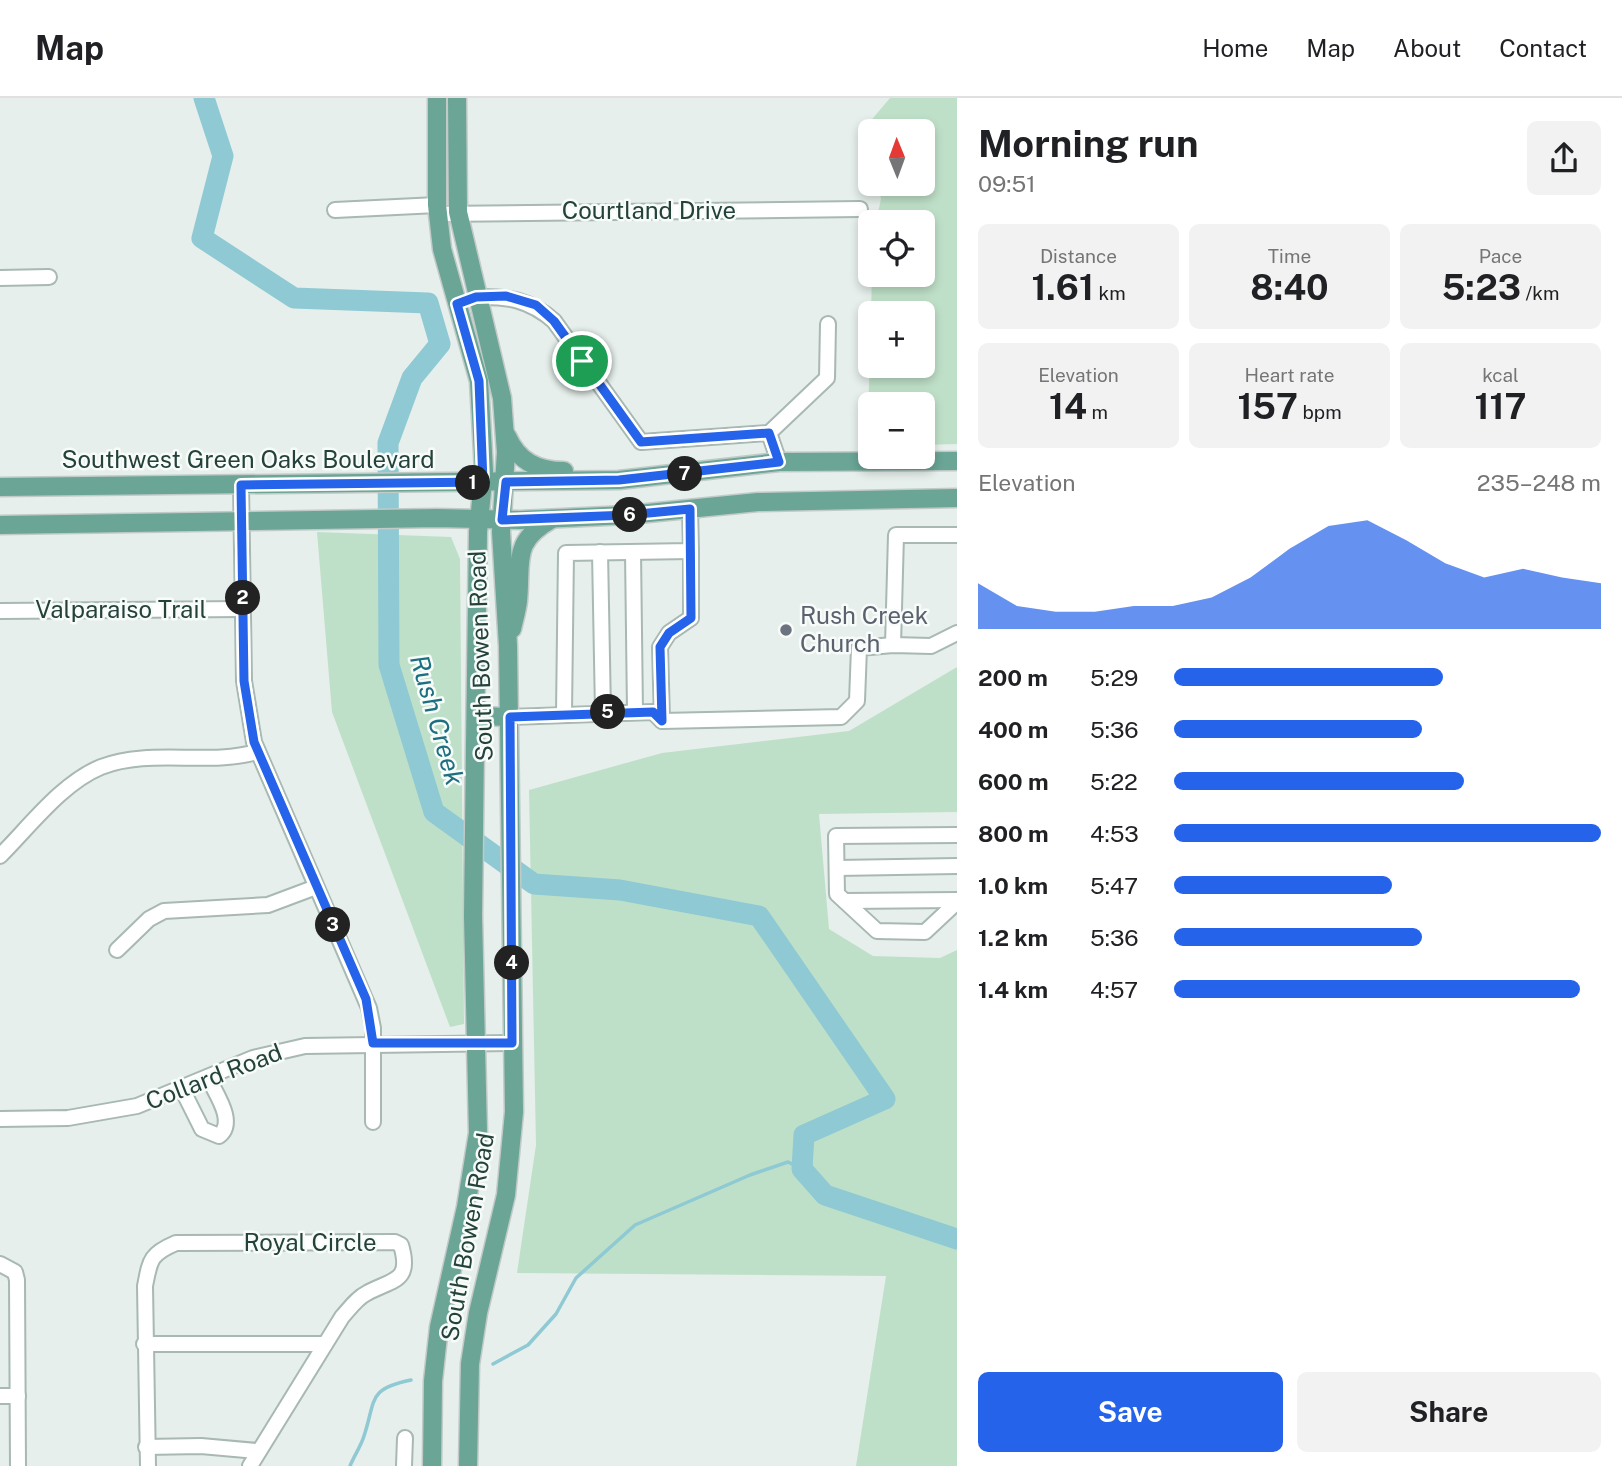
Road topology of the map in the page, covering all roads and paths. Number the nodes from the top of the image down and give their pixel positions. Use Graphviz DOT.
graph roads {
  1 [pos="437,98"];
  2 [pos="457,98"];
  3 [pos="860,209"];
  4 [pos="335,210"];
  5 [pos="438,210"];
  6 [pos="458,212"];
  7 [pos="49,277"];
  8 [pos="0,278"];
  9 [pos="476,297"];
  10 [pos="457,304"];
  11 [pos="828,324"];
  12 [pos="505,430"];
  13 [pos="769,433"];
  14 [pos="957,461"];
  15 [pos="779,462"];
  16 [pos="669,476"];
  17 [pos="483,482"];
  18 [pos="506,482"];
  19 [pos="241,485"];
  20 [pos="0,486"];
  21 [pos="957,498"];
  22 [pos="690,509"];
  23 [pos="480,519"];
  24 [pos="552,519"];
  25 [pos="502,520"];
  26 [pos="242,522"];
  27 [pos="0,525"];
  28 [pos="957,535"];
  29 [pos="691,551"];
  30 [pos="600,552"];
  31 [pos="633,552"];
  32 [pos="243,609"];
  33 [pos="0,611"];
  34 [pos="957,633"];
  35 [pos="893,645"];
  36 [pos="508,646"];
  37 [pos="603,712"];
  38 [pos="635,712"];
  39 [pos="564,713"];
  40 [pos="476,716"];
  41 [pos="510,717"];
  42 [pos="662,721"];
  43 [pos="257,752"];
  44 [pos="957,835"];
  45 [pos="0,856"];
  46 [pos="957,866"];
  47 [pos="837,868"];
  48 [pos="316,887"];
  49 [pos="845,901"];
  50 [pos="957,901"];
  51 [pos="117,950"];
  52 [pos="373,1043"];
  53 [pos="478,1043"];
  54 [pos="512,1043"];
  55 [pos="208,1077"];
  56 [pos="182,1089"];
  57 [pos="0,1119"];
  58 [pos="373,1122"];
  59 [pos="0,1264"];
  60 [pos="144,1344"];
  61 [pos="325,1344"];
  62 [pos="0,1396"];
  63 [pos="18,1396"];
  64 [pos="405,1438"];
  65 [pos="146,1447"];
  66 [pos="257,1451"];
  67 [pos="18,1466"];
  68 [pos="148,1466"];
  69 [pos="250,1466"];
  70 [pos="404,1466"];
  71 [pos="432,1466"];
  72 [pos="468,1466"];
  1 -- 5 [label="main road, South Bowen Road"];
  2 -- 6 [label="main road, South Bowen Road"];
  3 -- 6 [label="street, Courtland Drive"];
  4 -- 5 [label="street, Courtland Drive"];
  5 -- 6 [label="street, Courtland Drive"];
  5 -- 10 [label="main road, South Bowen Road"];
  6 -- 9 [label="main road, South Bowen Road"];
  7 -- 8 [label="street"];
  9 -- 10 [label="main road"];
  9 -- 12 [label="main road, South Bowen Road"];
  9 -- 13 [label="street"];
  10 -- 17 [label="main road, South Bowen Road"];
  11 -- 13 [label="street"];
  12 -- 16 [label="main road"];
  12 -- 18 [label="main road, South Bowen Road"];
  13 -- 15 [label="street"];
  14 -- 15 [label="main road, Southwest Green Oaks Boulevard"];
  15 -- 16 [label="main road, Southwest Green Oaks Boulevard"];
  16 -- 18 [label="main road, Southwest Green Oaks Boulevard"];
  17 -- 18 [label="main road, Southwest Green Oaks Boulevard"];
  17 -- 19 [label="main road, Southwest Green Oaks Boulevard"];
  17 -- 23 [label="main road, South Bowen Road"];
  18 -- 25 [label="main road, South Bowen Road"];
  19 -- 20 [label="main road, Southwest Green Oaks Boulevard"];
  19 -- 26 [label="street"];
  21 -- 22 [label="main road"];
  22 -- 24 [label="main road"];
  22 -- 29 [label="street"];
  23 -- 25 [label="main road"];
  23 -- 26 [label="main road"];
  23 -- 40 [label="main road, South Bowen Road"];
  24 -- 25 [label="main road"];
  24 -- 36 [label="main road"];
  25 -- 36 [label="main road, South Bowen Road"];
  26 -- 27 [label="main road"];
  26 -- 32 [label="street"];
  28 -- 35 [label="street"];
  29 -- 31 [label="street"];
  29 -- 42 [label="street"];
  30 -- 31 [label="street"];
  30 -- 37 [label="street"];
  30 -- 39 [label="street"];
  31 -- 38 [label="street"];
  32 -- 33 [label="street, Valparaiso Trail"];
  32 -- 43 [label="street"];
  34 -- 35 [label="street"];
  35 -- 42 [label="street"];
  36 -- 41 [label="main road, South Bowen Road"];
  37 -- 38 [label="street"];
  37 -- 39 [label="street"];
  38 -- 42 [label="street"];
  39 -- 41 [label="street"];
  40 -- 41 [label="main road"];
  40 -- 53 [label="main road, South Bowen Road"];
  41 -- 54 [label="main road, South Bowen Road"];
  43 -- 45 [label="street"];
  43 -- 48 [label="street"];
  44 -- 47 [label="street"];
  46 -- 47 [label="street"];
  47 -- 49 [label="street"];
  48 -- 51 [label="street"];
  48 -- 52 [label="street"];
  49 -- 50 [label="street"];
  49 -- 50 [label="street"];
  52 -- 53 [label="street, Collard Road"];
  52 -- 55 [label="street, Collard Road"];
  52 -- 58 [label="street"];
  53 -- 54 [label="street, Collard Road"];
  53 -- 71 [label="main road, South Bowen Road"];
  54 -- 72 [label="main road, South Bowen Road"];
  55 -- 56 [label="street, Collard Road"];
  55 -- 56 [label="street"];
  56 -- 57 [label="street, Collard Road"];
  59 -- 63 [label="street"];
  60 -- 61 [label="street"];
  60 -- 61 [label="street, Royal Circle"];
  60 -- 65 [label="street, Royal Circle"];
  61 -- 66 [label="street, Royal Circle"];
  62 -- 63 [label="street"];
  63 -- 67 [label="street"];
  64 -- 70 [label="street"];
  65 -- 66 [label="street"];
  65 -- 68 [label="street, Royal Circle"];
  66 -- 69 [label="street, Royal Circle"];
}
